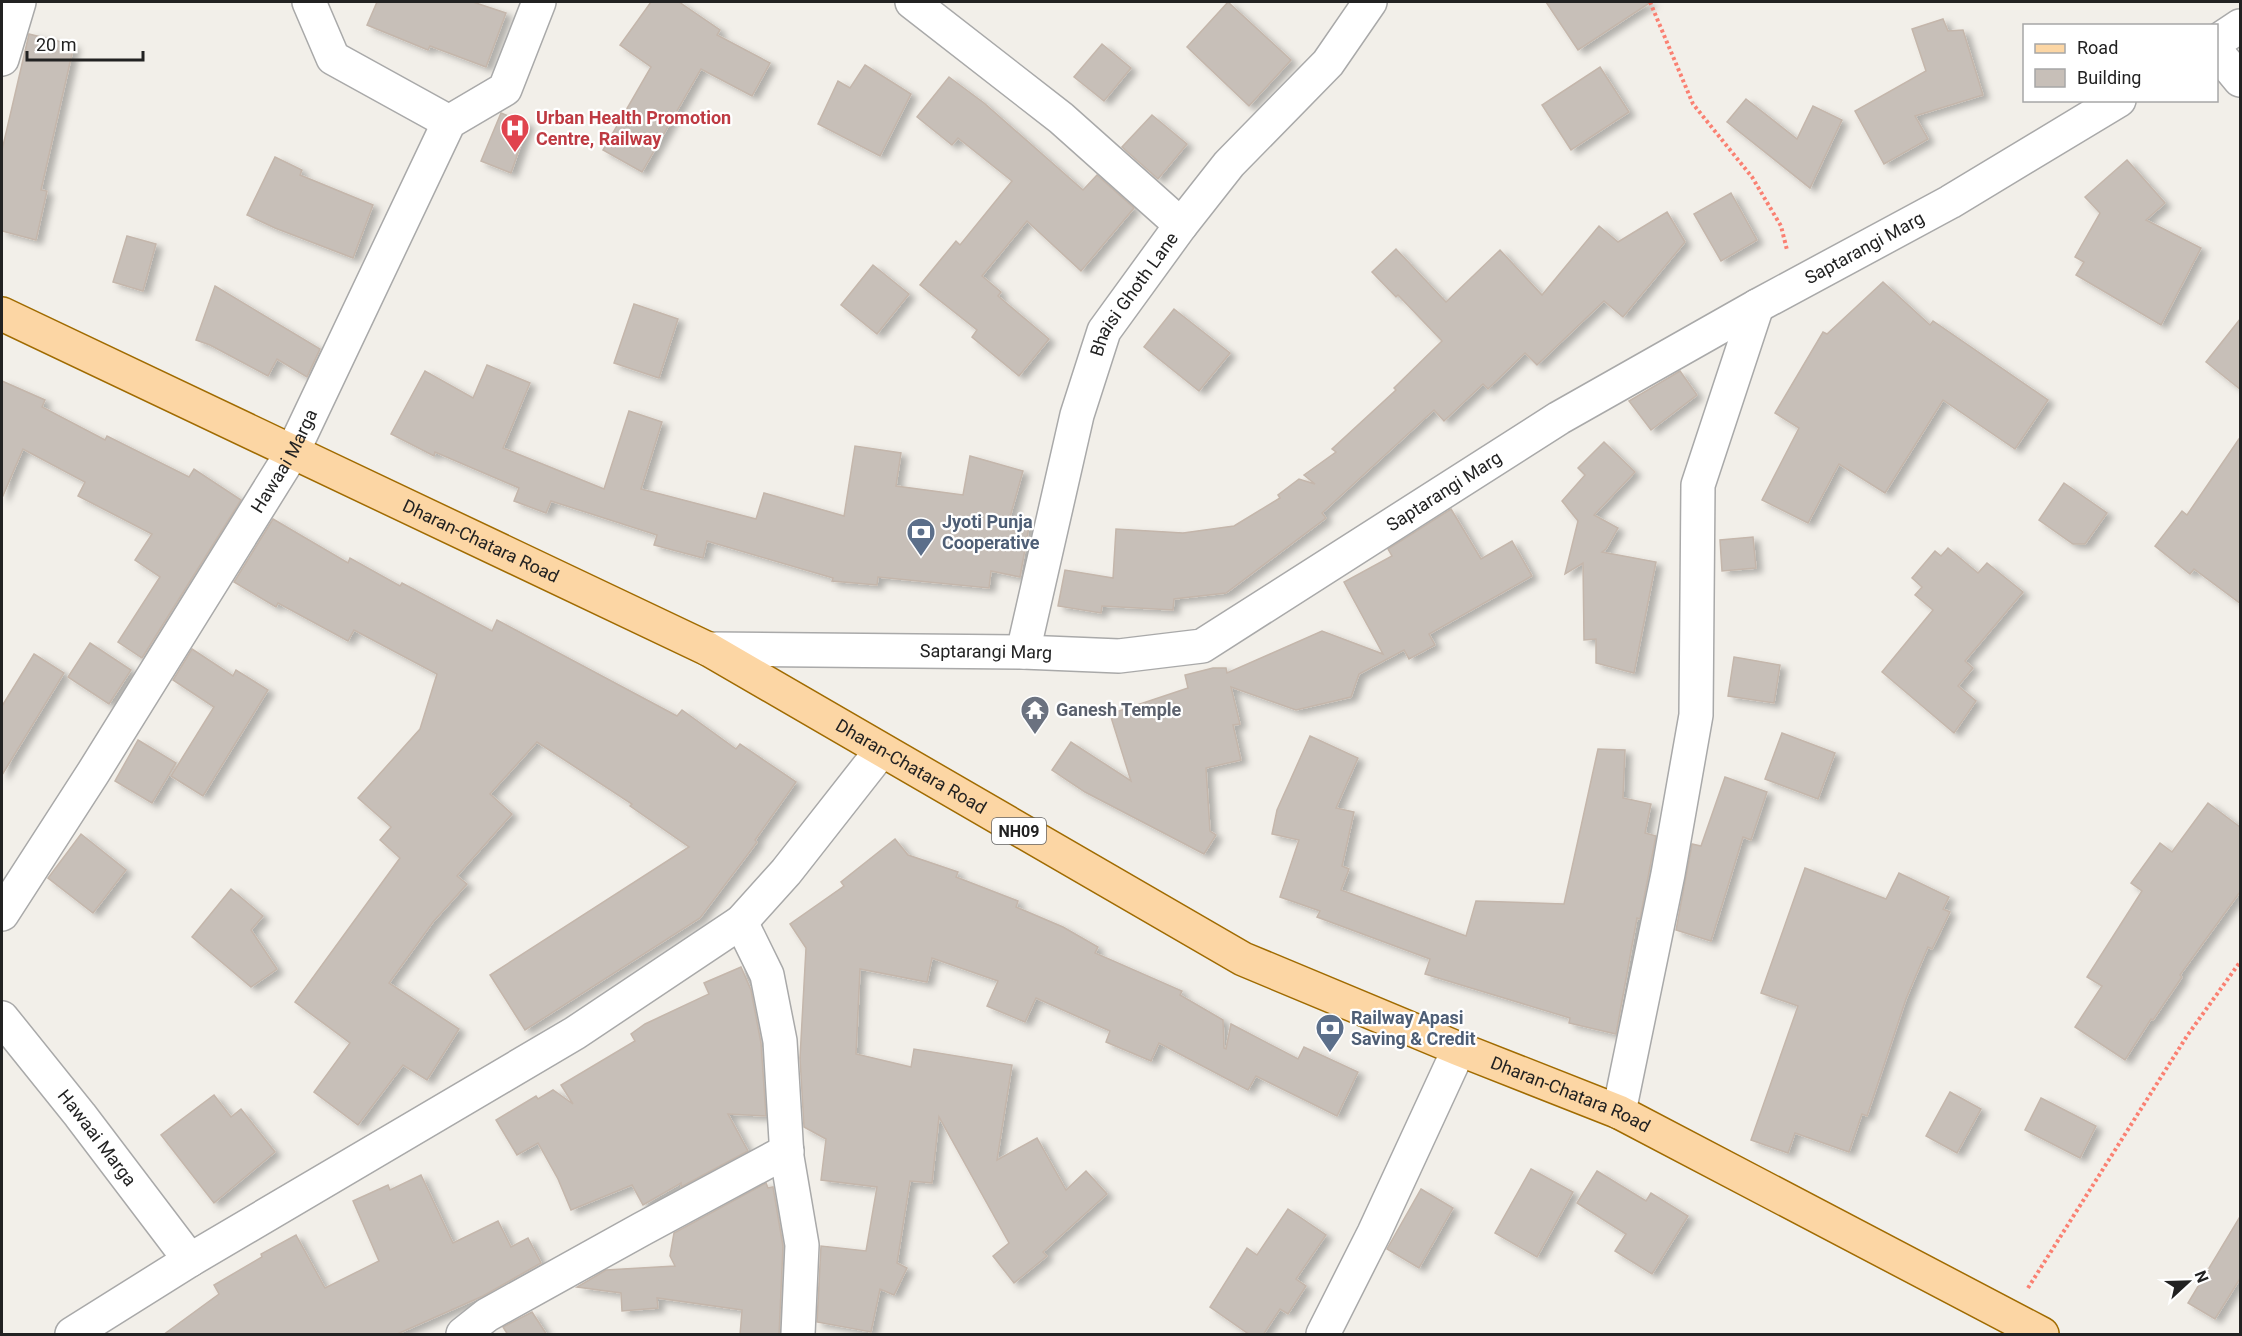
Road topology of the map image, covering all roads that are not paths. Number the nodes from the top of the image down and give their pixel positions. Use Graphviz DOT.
graph roads {
  1 [pos="19,2"];
  2 [pos="309,2"];
  3 [pos="538,2"];
  4 [pos="912,2"];
  5 [pos="1370,2"];
  6 [pos="2241,26"];
  7 [pos="2218,41"];
  8 [pos="2218,52"];
  9 [pos="2,59"];
  10 [pos="2241,80"];
  11 [pos="2116,102"];
  12 [pos="449,122"];
  13 [pos="1181,225"];
  14 [pos="1756,306"];
  15 [pos="2,314"];
  16 [pos="292,453"];
  17 [pos="708,649"];
  18 [pos="1023,652"];
  19 [pos="880,751"];
  20 [pos="2,915"];
  21 [pos="741,922"];
  22 [pos="2,1018"];
  23 [pos="1459,1049"];
  24 [pos="1618,1112"];
  25 [pos="787,1151"];
  26 [pos="190,1260"];
  27 [pos="72,1335"];
  28 [pos="463,1335"];
  29 [pos="798,1335"];
  30 [pos="1323,1335"];
  31 [pos="2042,1335"];
  1 -- 9 [label="street"];
  2 -- 12 [label="street"];
  3 -- 12 [label="street"];
  4 -- 13 [label="street"];
  5 -- 13 [label="street, Bhaisi Ghoth Lane"];
  6 -- 7 [label="street"];
  8 -- 10 [label="street"];
  11 -- 14 [label="street, Saptarangi Marg"];
  12 -- 16 [label="street, Hawaai Marga"];
  13 -- 18 [label="street, Bhaisi Ghoth Lane"];
  14 -- 18 [label="street, Saptarangi Marg"];
  14 -- 24 [label="street"];
  15 -- 16 [label="main road, Dharan-Chatara Road / NH09"];
  16 -- 17 [label="main road, Dharan-Chatara Road / NH09"];
  16 -- 20 [label="street, Hawaai Marga"];
  17 -- 18 [label="street, Saptarangi Marg"];
  17 -- 19 [label="main road, Dharan-Chatara Road / NH09"];
  19 -- 21 [label="street"];
  19 -- 23 [label="main road, Dharan-Chatara Road / NH09"];
  21 -- 25 [label="street"];
  21 -- 26 [label="street"];
  22 -- 26 [label="street, Hawaai Marga"];
  23 -- 24 [label="main road, Dharan-Chatara Road / NH09"];
  23 -- 30 [label="street"];
  24 -- 31 [label="main road, Dharan-Chatara Road / NH09"];
  25 -- 28 [label="street"];
  25 -- 29 [label="street"];
  26 -- 27 [label="street"];
}
